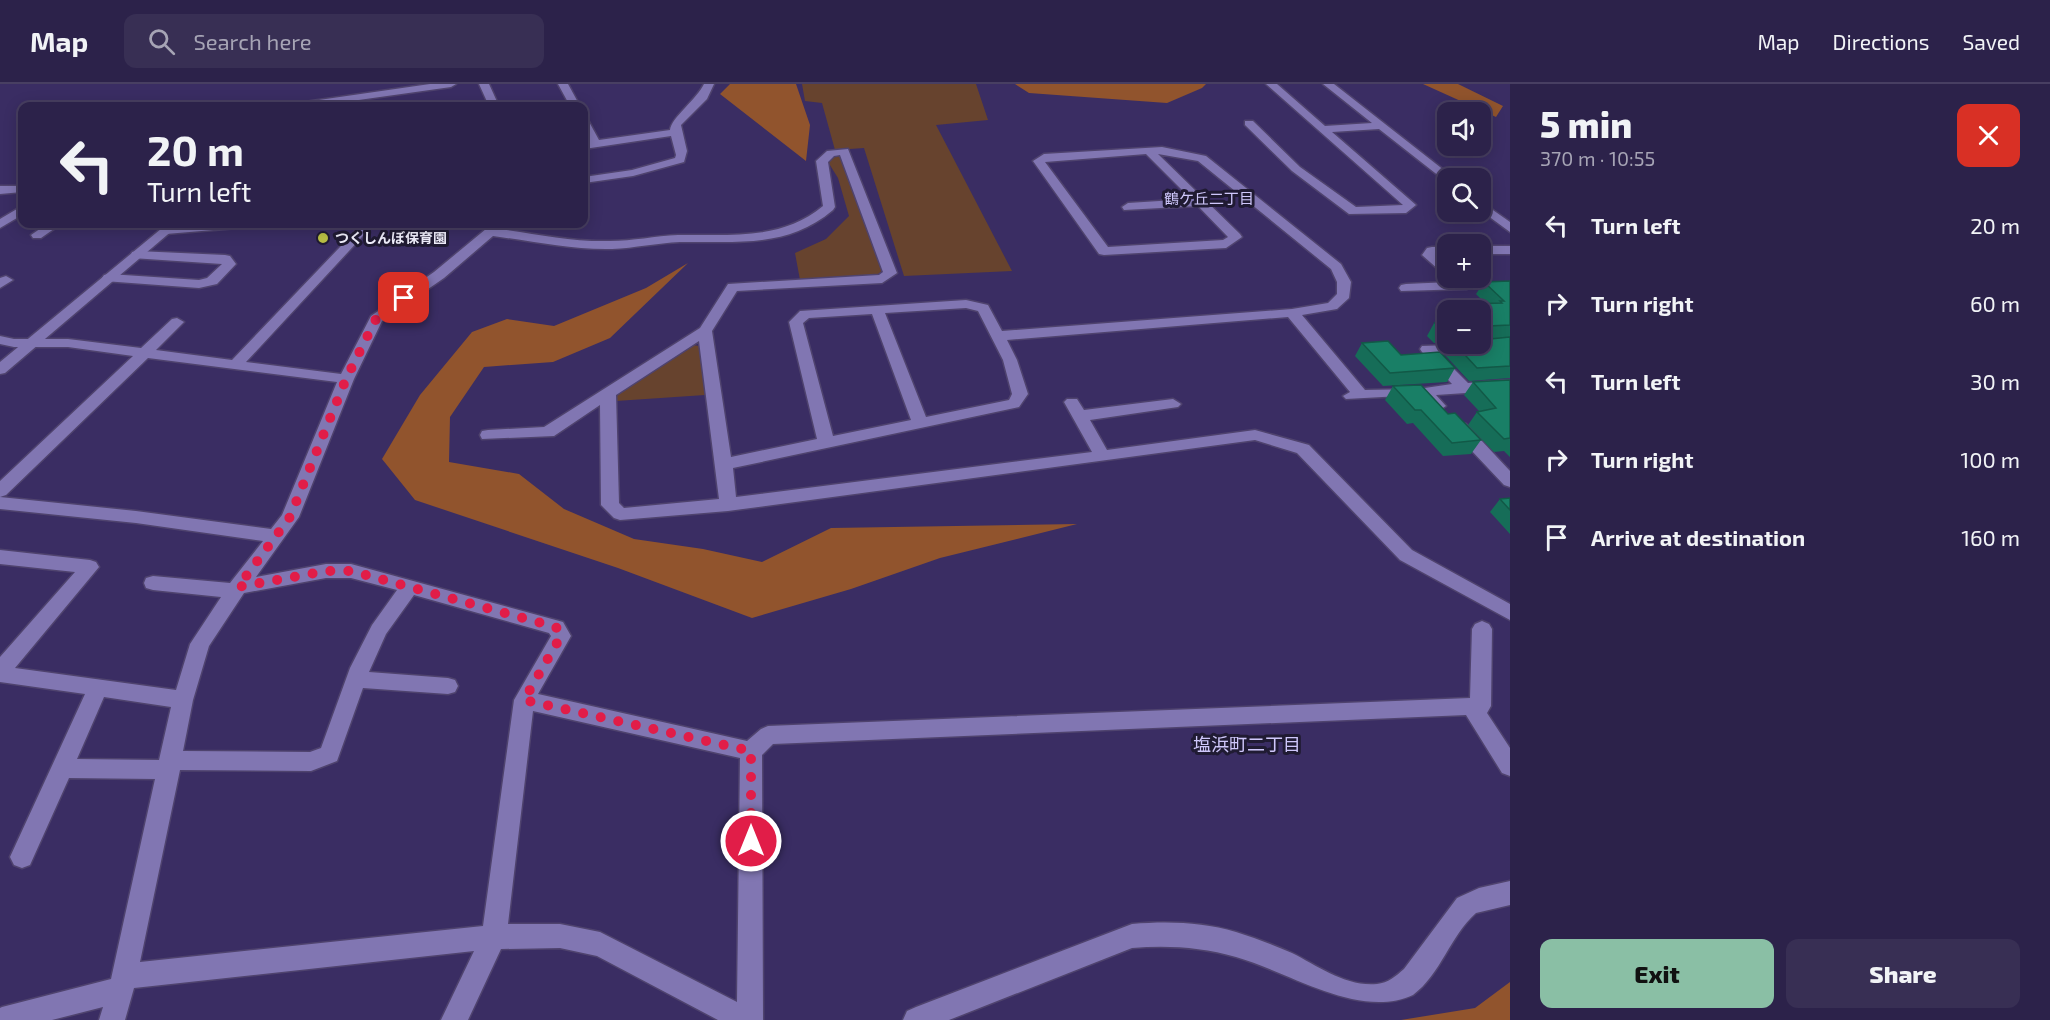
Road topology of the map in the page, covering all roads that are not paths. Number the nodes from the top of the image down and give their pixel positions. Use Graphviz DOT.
graph roads {
  1 [pos="451,84"];
  2 [pos="484,84"];
  3 [pos="563,84"];
  4 [pos="709,84"];
  5 [pos="1271,84"];
  6 [pos="1329,84"];
  7 [pos="342,102"];
  8 [pos="492,102"];
  9 [pos="573,102"];
  10 [pos="1249,123"];
  11 [pos="1382,126"];
  12 [pos="588,129"];
  13 [pos="1324,129"];
  14 [pos="676,132"];
  15 [pos="596,144"];
  16 [pos="588,145"];
  17 [pos="1149,151"];
  18 [pos="1437,169"];
  19 [pos="588,179"];
  20 [pos="18,188"];
  21 [pos="0,190"];
  22 [pos="1200,202"];
  23 [pos="1128,207"];
  24 [pos="1353,211"];
  25 [pos="18,213"];
  26 [pos="1491,213"];
  27 [pos="0,224"];
  28 [pos="1372,225"];
  29 [pos="48,228"];
  30 [pos="169,228"];
  31 [pos="364,228"];
  32 [pos="495,228"];
  33 [pos="1510,228"];
  34 [pos="37,235"];
  35 [pos="1510,249"];
  36 [pos="1491,250"];
  37 [pos="1437,251"];
  38 [pos="137,255"];
  39 [pos="1437,263"];
  40 [pos="109,278"];
  41 [pos="1437,287"];
  42 [pos="1406,288"];
  43 [pos="877,310"];
  44 [pos="1292,313"];
  45 [pos="177,322"];
  46 [pos="705,331"];
  47 [pos="998,336"];
  48 [pos="0,340"];
  49 [pos="32,343"];
  50 [pos="1510,343"];
  51 [pos="145,353"];
  52 [pos="236,364"];
  53 [pos="0,370"];
  54 [pos="346,379"];
  55 [pos="1510,385"];
  56 [pos="1464,388"];
  57 [pos="1424,391"];
  58 [pos="608,393"];
  59 [pos="1173,404"];
  60 [pos="920,423"];
  61 [pos="488,435"];
  62 [pos="826,442"];
  63 [pos="1101,454"];
  64 [pos="724,464"];
  65 [pos="1503,464"];
  66 [pos="1510,481"];
  67 [pos="0,490"];
  68 [pos="0,503"];
  69 [pos="728,505"];
  70 [pos="274,536"];
  71 [pos="0,557"];
  72 [pos="153,583"];
  73 [pos="410,586"];
  74 [pos="236,589"];
  75 [pos="1510,613"];
  76 [pos="1482,629"];
  77 [pos="0,673"];
  78 [pos="356,680"];
  79 [pos="448,686"];
  80 [pos="97,690"];
  81 [pos="183,700"];
  82 [pos="524,700"];
  83 [pos="1471,706"];
  84 [pos="751,751"];
  85 [pos="170,765"];
  86 [pos="1510,766"];
  87 [pos="63,768"];
  88 [pos="22,857"];
  89 [pos="1510,893"];
  90 [pos="494,937"];
  91 [pos="122,983"];
  92 [pos="2,1020"];
  93 [pos="112,1020"];
  94 [pos="454,1020"];
  95 [pos="744,1020"];
  96 [pos="750,1020"];
  97 [pos="916,1020"];
  1 -- 7 [label="street"];
  2 -- 8 [label="street"];
  3 -- 9 [label="street"];
  4 -- 14 [label="street"];
  5 -- 13 [label="street"];
  6 -- 11 [label="street"];
  10 -- 24 [label="street"];
  11 -- 13 [label="street"];
  11 -- 18 [label="street"];
  12 -- 15 [label="street"];
  13 -- 24 [label="street"];
  14 -- 15 [label="street"];
  14 -- 19 [label="street"];
  15 -- 16 [label="street"];
  17 -- 22 [label="street"];
  17 -- 22 [label="street"];
  17 -- 44 [label="street"];
  20 -- 21 [label="street"];
  22 -- 23 [label="street"];
  24 -- 28 [label="street"];
  25 -- 27 [label="street"];
  26 -- 33 [label="street"];
  29 -- 34 [label="street"];
  30 -- 38 [label="street"];
  31 -- 52 [label="street"];
  32 -- 46 [label="street"];
  32 -- 54 [label="street"];
  35 -- 36 [label="street"];
  37 -- 39 [label="street"];
  38 -- 40 [label="street"];
  38 -- 40 [label="street"];
  40 -- 49 [label="street"];
  41 -- 42 [label="street"];
  43 -- 47 [label="street"];
  43 -- 60 [label="street"];
  43 -- 62 [label="street"];
  44 -- 47 [label="street"];
  44 -- 57 [label="street"];
  45 -- 51 [label="street"];
  46 -- 58 [label="street"];
  46 -- 64 [label="street"];
  47 -- 60 [label="street"];
  48 -- 49 [label="street"];
  49 -- 51 [label="street"];
  49 -- 53 [label="street"];
  50 -- 56 [label="street"];
  51 -- 52 [label="street"];
  51 -- 67 [label="street"];
  52 -- 54 [label="street"];
  54 -- 70 [label="street"];
  55 -- 56 [label="street"];
  56 -- 57 [label="street"];
  57 -- 65 [label="street"];
  58 -- 61 [label="street"];
  58 -- 69 [label="street"];
  59 -- 63 [label="street"];
  60 -- 62 [label="street"];
  62 -- 64 [label="street"];
  63 -- 69 [label="street"];
  63 -- 75 [label="street"];
  64 -- 69 [label="street"];
  65 -- 66 [label="street"];
  68 -- 70 [label="street"];
  70 -- 74 [label="street"];
  71 -- 77 [label="street"];
  72 -- 74 [label="street"];
  73 -- 74 [label="street"];
  73 -- 78 [label="street"];
  73 -- 82 [label="street"];
  74 -- 81 [label="street"];
  76 -- 83 [label="street"];
  77 -- 80 [label="street"];
  78 -- 79 [label="street"];
  78 -- 85 [label="street"];
  80 -- 81 [label="street"];
  80 -- 87 [label="street"];
  81 -- 85 [label="street"];
  82 -- 84 [label="street"];
  82 -- 90 [label="street"];
  83 -- 84 [label="street"];
  83 -- 86 [label="street"];
  84 -- 96 [label="street"];
  85 -- 87 [label="street"];
  85 -- 91 [label="street"];
  87 -- 88 [label="street"];
  89 -- 97 [label="street"];
  90 -- 91 [label="street"];
  90 -- 94 [label="street"];
  90 -- 95 [label="street"];
  91 -- 92 [label="street"];
  91 -- 93 [label="street"];
}
